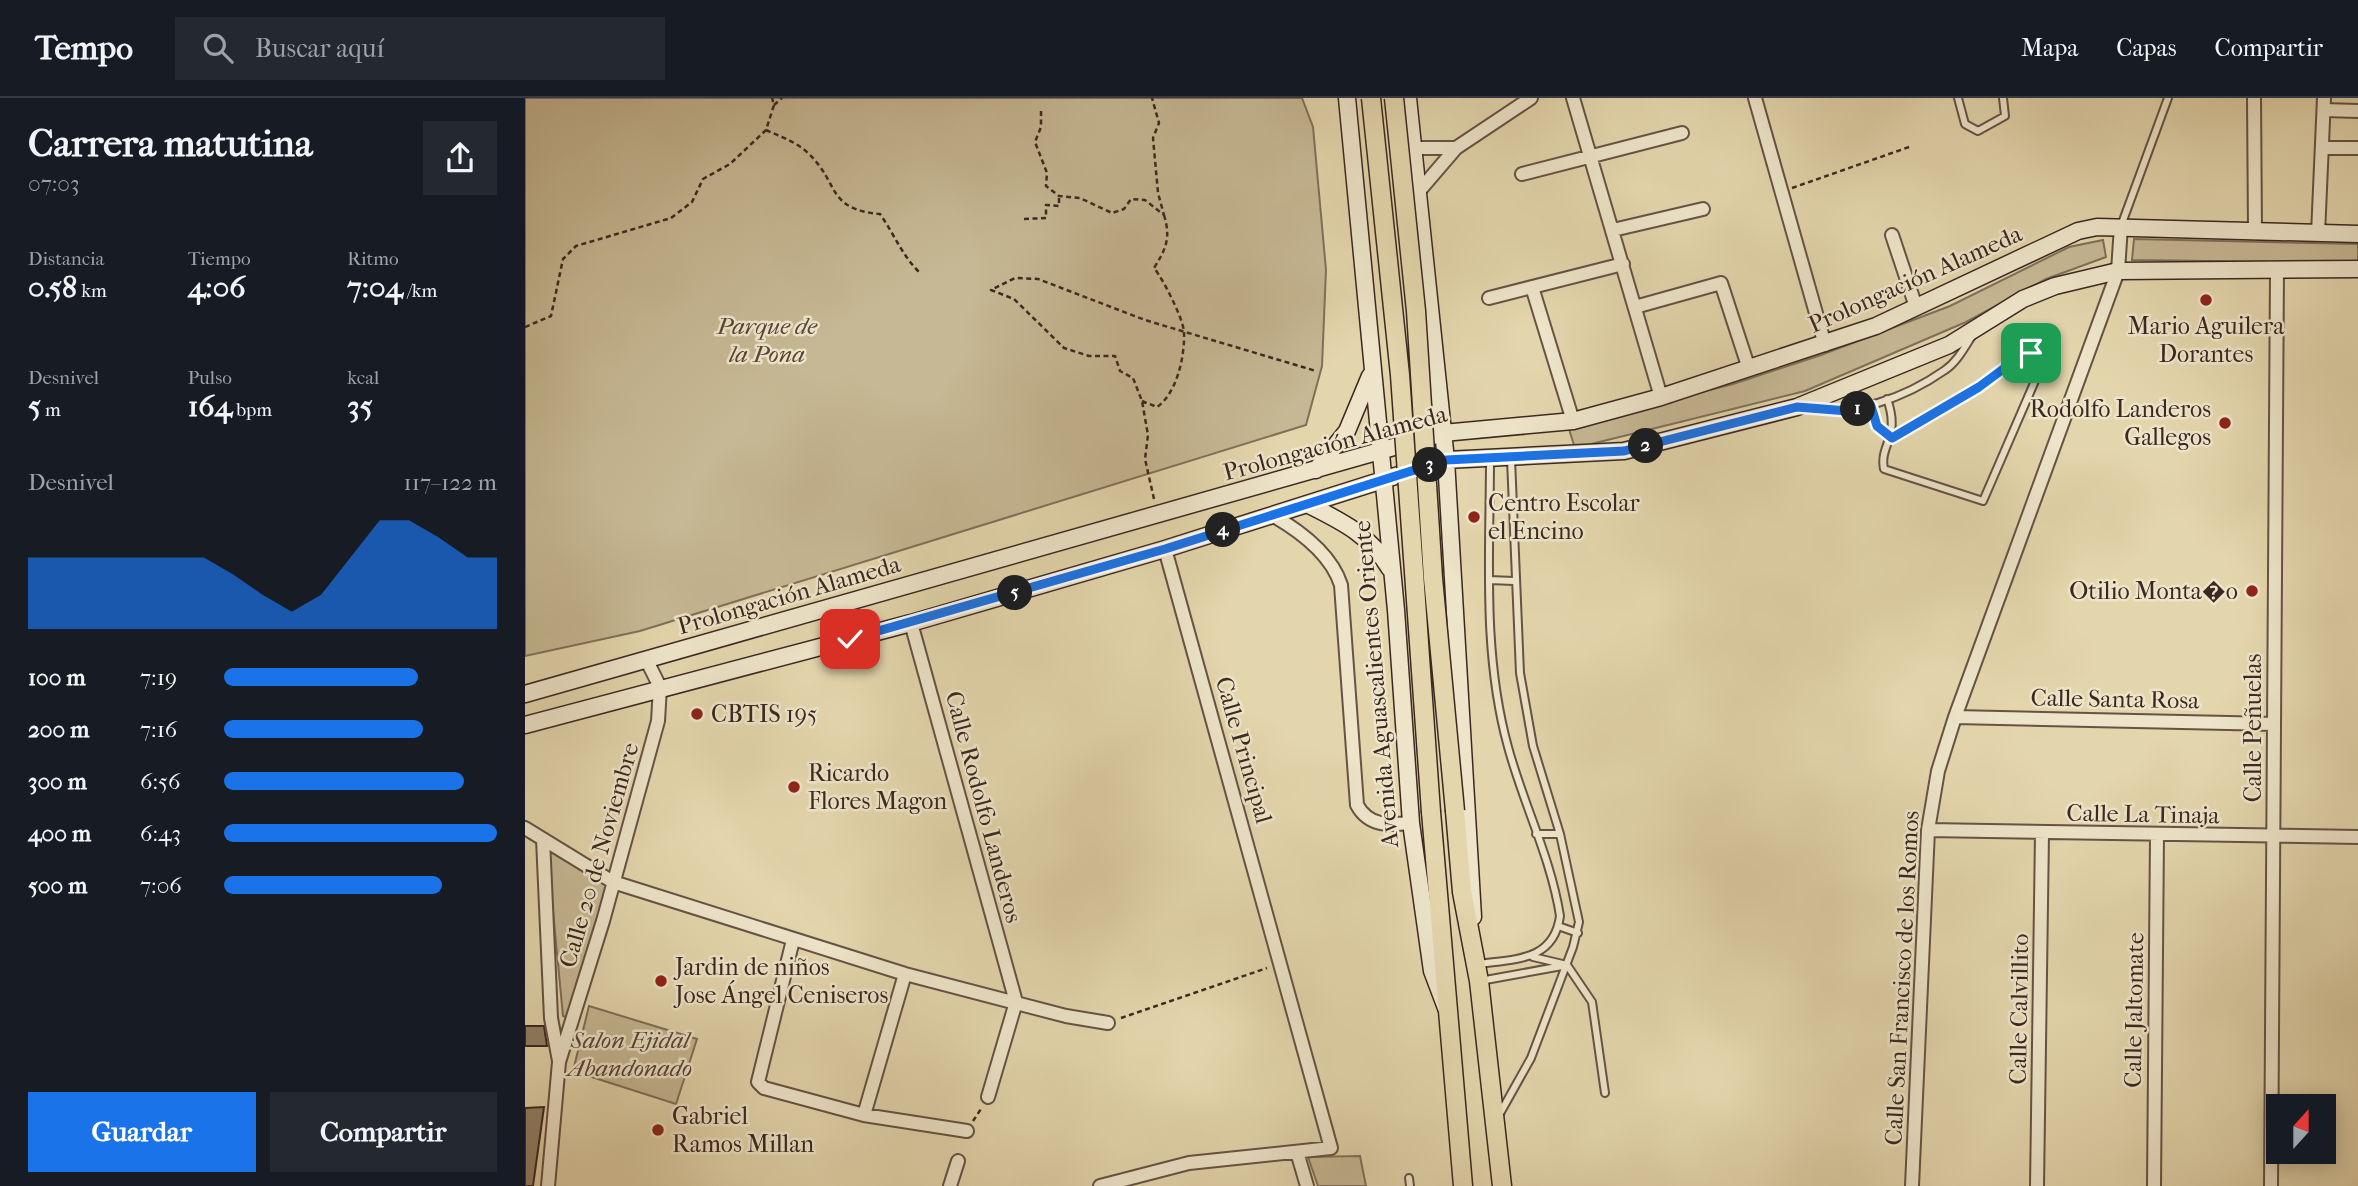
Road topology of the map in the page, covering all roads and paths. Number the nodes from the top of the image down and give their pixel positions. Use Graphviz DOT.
graph roads {
  1 [pos="772,98"];
  2 [pos="782,98"];
  3 [pos="1151,98"];
  4 [pos="1347,98"];
  5 [pos="1371,98"];
  6 [pos="1394,98"];
  7 [pos="1408,98"];
  8 [pos="1531,98"];
  9 [pos="1573,98"];
  10 [pos="1958,98"];
  11 [pos="2003,98"];
  12 [pos="2168,98"];
  13 [pos="2254,98"];
  14 [pos="1760,99"];
  15 [pos="2324,104"];
  16 [pos="774,105"];
  17 [pos="1041,111"];
  18 [pos="2358,111"];
  19 [pos="766,130"];
  20 [pos="1682,133"];
  21 [pos="1912,146"];
  22 [pos="1415,148"];
  23 [pos="1456,148"];
  24 [pos="2323,148"];
  25 [pos="2358,148"];
  26 [pos="1591,154"];
  27 [pos="1522,174"];
  28 [pos="1420,190"];
  29 [pos="1782,191"];
  30 [pos="1059,196"];
  31 [pos="1703,209"];
  32 [pos="1164,215"];
  33 [pos="1024,219"];
  34 [pos="2121,226"];
  35 [pos="1613,230"];
  36 [pos="2255,231"];
  37 [pos="2318,233"];
  38 [pos="2358,234"];
  39 [pos="1892,235"];
  40 [pos="1623,264"];
  41 [pos="2358,269"];
  42 [pos="2277,270"];
  43 [pos="2118,271"];
  44 [pos="919,272"];
  45 [pos="1532,287"];
  46 [pos="1489,298"];
  47 [pos="1635,307"];
  48 [pos="1916,307"];
  49 [pos="525,327"];
  50 [pos="1978,329"];
  51 [pos="1184,331"];
  52 [pos="1825,345"];
  53 [pos="1749,369"];
  54 [pos="1315,371"];
  55 [pos="1373,374"];
  56 [pos="1438,374"];
  57 [pos="1661,397"];
  58 [pos="1888,399"];
  59 [pos="1142,401"];
  60 [pos="1871,406"];
  61 [pos="1797,407"];
  62 [pos="1573,421"];
  63 [pos="1443,433"];
  64 [pos="1892,438"];
  65 [pos="1380,452"];
  66 [pos="1490,458"];
  67 [pos="1511,458"];
  68 [pos="1446,460"];
  69 [pos="1313,472"];
  70 [pos="1384,485"];
  71 [pos="1447,492"];
  72 [pos="1154,502"];
  73 [pos="1309,505"];
  74 [pos="1272,515"];
  75 [pos="1165,549"];
  76 [pos="1392,572"];
  77 [pos="1489,580"];
  78 [pos="1514,581"];
  79 [pos="911,623"];
  80 [pos="646,659"];
  81 [pos="660,688"];
  82 [pos="525,694"];
  83 [pos="1955,717"];
  84 [pos="525,724"];
  85 [pos="2274,724"];
  86 [pos="1411,823"];
  87 [pos="525,828"];
  88 [pos="1928,830"];
  89 [pos="1536,834"];
  90 [pos="1560,834"];
  91 [pos="2042,834"];
  92 [pos="2157,835"];
  93 [pos="2273,836"];
  94 [pos="2358,837"];
  95 [pos="543,839"];
  96 [pos="613,882"];
  97 [pos="1558,926"];
  98 [pos="1577,933"];
  99 [pos="793,940"];
  100 [pos="1533,957"];
  101 [pos="1282,963"];
  102 [pos="1477,965"];
  103 [pos="1567,965"];
  104 [pos="905,974"];
  105 [pos="1016,1002"];
  106 [pos="1447,1010"];
  107 [pos="1108,1023"];
  108 [pos="559,1062"];
  109 [pos="1605,1093"];
  110 [pos="988,1097"];
  111 [pos="864,1115"];
  112 [pos="1496,1121"];
  113 [pos="967,1130"];
  114 [pos="1297,1152"];
  115 [pos="958,1161"];
  116 [pos="1409,1178"];
  117 [pos="548,1186"];
  118 [pos="950,1186"];
  119 [pos="1100,1186"];
  120 [pos="1307,1186"];
  121 [pos="1410,1186"];
  122 [pos="1463,1186"];
  123 [pos="1502,1186"];
  124 [pos="1912,1186"];
  125 [pos="2037,1186"];
  126 [pos="2154,1186"];
  127 [pos="2271,1186"];
  1 -- 16 [label="path"];
  2 -- 16 [label="path"];
  3 -- 32 [label="path"];
  4 -- 55 [label="main road, Avenida Aguascalientes Oriente"];
  5 -- 106 [label="main road, Avenida Aguascalientes Oriente, bridge"];
  6 -- 102 [label="main road, bridge"];
  7 -- 22 [label="main road"];
  8 -- 23 [label="street"];
  9 -- 26 [label="street"];
  10 -- 11 [label="lane"];
  12 -- 34 [label="lane, Calle San Francisco de los Romos"];
  13 -- 36 [label="street"];
  14 -- 29 [label="street"];
  15 -- 18 [label="street"];
  15 -- 24 [label="street"];
  16 -- 19 [label="path"];
  17 -- 30 [label="path"];
  19 -- 44 [label="path"];
  19 -- 49 [label="path"];
  20 -- 26 [label="street"];
  21 -- 29 [label="path"];
  22 -- 23 [label="street"];
  22 -- 28 [label="main road"];
  23 -- 28 [label="street"];
  24 -- 25 [label="street"];
  24 -- 37 [label="street"];
  26 -- 27 [label="street"];
  26 -- 35 [label="street"];
  28 -- 56 [label="main road"];
  29 -- 52 [label="street"];
  30 -- 32 [label="path"];
  30 -- 33 [label="path"];
  31 -- 35 [label="street"];
  32 -- 51 [label="path"];
  34 -- 36 [label="main road, Prolongación Alameda"];
  34 -- 43 [label="street, Calle San Francisco de los Romos"];
  34 -- 48 [label="main road, Prolongación Alameda"];
  35 -- 40 [label="street"];
  36 -- 37 [label="main road, Prolongación Alameda"];
  37 -- 38 [label="main road, Prolongación Alameda"];
  39 -- 48 [label="street"];
  40 -- 45 [label="street"];
  40 -- 47 [label="street"];
  41 -- 42 [label="main road, Prolongación Alameda"];
  42 -- 43 [label="main road, Prolongación Alameda"];
  42 -- 85 [label="street, Calle Peñuelas"];
  43 -- 50 [label="main road, Prolongación Alameda"];
  43 -- 83 [label="street, Calle San Francisco de los Romos"];
  45 -- 46 [label="street"];
  45 -- 62 [label="street"];
  47 -- 53 [label="street"];
  47 -- 57 [label="street"];
  48 -- 52 [label="main road, Prolongación Alameda"];
  50 -- 58 [label="lane"];
  50 -- 61 [label="main road, Prolongación Alameda"];
  51 -- 54 [label="path"];
  51 -- 59 [label="path"];
  51 -- 59 [label="path"];
  52 -- 53 [label="main road, Prolongación Alameda"];
  53 -- 57 [label="main road, Prolongación Alameda"];
  55 -- 56 [label="main road"];
  55 -- 65 [label="main road, Avenida Aguascalientes Oriente"];
  55 -- 69 [label="main road"];
  56 -- 63 [label="main road"];
  57 -- 62 [label="main road, Prolongación Alameda"];
  58 -- 60 [label="lane"];
  58 -- 64 [label="lane"];
  59 -- 72 [label="path"];
  60 -- 61 [label="lane"];
  60 -- 64 [label="lane"];
  61 -- 67 [label="main road, Prolongación Alameda"];
  62 -- 63 [label="main road, Prolongación Alameda"];
  63 -- 65 [label="main road, Prolongación Alameda"];
  63 -- 68 [label="main road"];
  64 -- 64 [label="lane"];
  65 -- 69 [label="main road, Prolongación Alameda"];
  65 -- 70 [label="main road, Avenida Aguascalientes Oriente"];
  66 -- 67 [label="main road, Prolongación Alameda"];
  66 -- 68 [label="main road, Prolongación Alameda"];
  66 -- 77 [label="lane"];
  67 -- 78 [label="lane"];
  68 -- 70 [label="main road, Prolongación Alameda"];
  68 -- 71 [label="main road"];
  69 -- 80 [label="main road, Prolongación Alameda"];
  70 -- 71 [label="main road"];
  70 -- 73 [label="main road, Prolongación Alameda"];
  70 -- 76 [label="main road, Avenida Aguascalientes Oriente"];
  71 -- 102 [label="main road"];
  73 -- 74 [label="main road, Prolongación Alameda"];
  73 -- 76 [label="main road"];
  74 -- 75 [label="main road, Prolongación Alameda"];
  74 -- 86 [label="street"];
  75 -- 79 [label="main road, Prolongación Alameda"];
  75 -- 101 [label="street, Calle Principal"];
  76 -- 86 [label="main road, Avenida Aguascalientes Oriente"];
  77 -- 78 [label="lane"];
  77 -- 89 [label="lane"];
  78 -- 90 [label="lane"];
  79 -- 81 [label="main road, Prolongación Alameda"];
  79 -- 105 [label="street, Calle Rodolfo Landeros"];
  80 -- 81 [label="street, Calle 20 de Noviembre"];
  80 -- 82 [label="main road, Prolongación Alameda"];
  81 -- 84 [label="main road, Prolongación Alameda"];
  81 -- 96 [label="street, Calle 20 de Noviembre"];
  83 -- 85 [label="street, Calle Santa Rosa"];
  83 -- 88 [label="street, Calle San Francisco de los Romos"];
  85 -- 93 [label="street, Calle Peñuelas"];
  86 -- 106 [label="main road, Avenida Aguascalientes Oriente"];
  87 -- 95 [label="street"];
  88 -- 91 [label="street, Calle La Tinaja"];
  88 -- 124 [label="street, Calle San Francisco de los Romos"];
  89 -- 90 [label="lane"];
  89 -- 97 [label="lane"];
  90 -- 98 [label="lane"];
  91 -- 92 [label="street, Calle La Tinaja"];
  91 -- 125 [label="street, Calle Calvillito"];
  92 -- 93 [label="street, Calle La Tinaja"];
  92 -- 126 [label="street, Calle Jaltomate"];
  93 -- 94 [label="street, Calle La Tinaja"];
  93 -- 127 [label="street, Calle Peñuelas"];
  95 -- 96 [label="street"];
  95 -- 108 [label="street, Calle 20 de Noviembre"];
  96 -- 99 [label="street"];
  96 -- 108 [label="street, Calle 20 de Noviembre"];
  97 -- 98 [label="lane"];
  97 -- 100 [label="lane"];
  98 -- 103 [label="lane"];
  99 -- 104 [label="street"];
  99 -- 111 [label="street"];
  100 -- 102 [label="lane"];
  100 -- 103 [label="lane"];
  101 -- 107 [label="path"];
  101 -- 114 [label="street, Calle Principal"];
  102 -- 103 [label="lane"];
  102 -- 112 [label="main road"];
  103 -- 109 [label="lane"];
  103 -- 112 [label="lane"];
  104 -- 105 [label="street"];
  104 -- 111 [label="street"];
  105 -- 107 [label="street"];
  105 -- 110 [label="street"];
  106 -- 122 [label="main road, Avenida Aguascalientes Oriente"];
  108 -- 117 [label="street, Calle 20 de Noviembre"];
  111 -- 113 [label="street"];
  112 -- 123 [label="main road"];
  114 -- 119 [label="street"];
  114 -- 120 [label="street"];
  115 -- 118 [label="street"];
  116 -- 121 [label="lane"];
}
